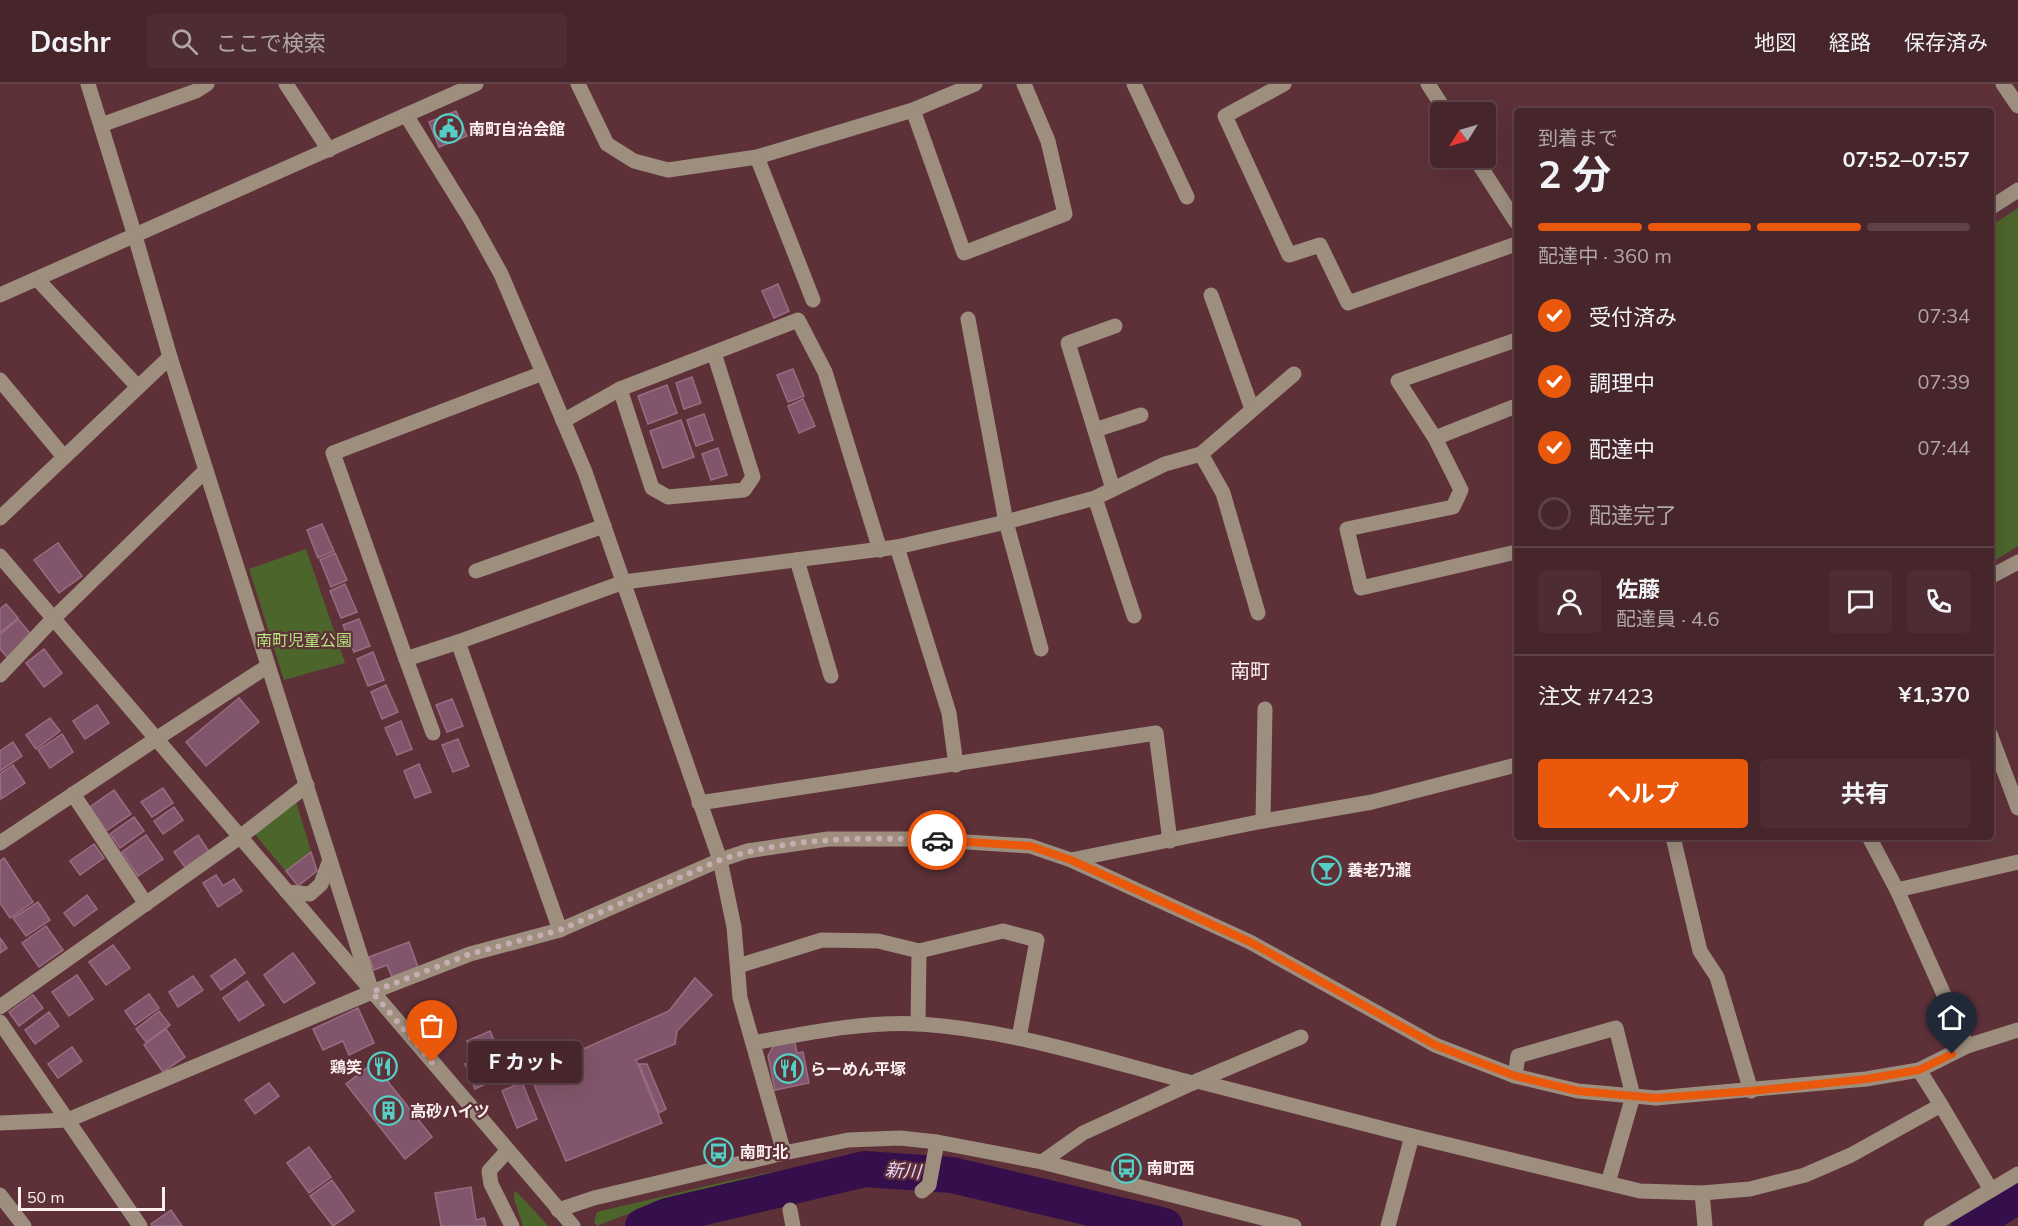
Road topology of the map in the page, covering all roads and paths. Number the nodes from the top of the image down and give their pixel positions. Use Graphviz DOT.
graph roads {
  1 [pos="88,84"];
  2 [pos="207,84"];
  3 [pos="286,84"];
  4 [pos="476,84"];
  5 [pos="578,84"];
  6 [pos="975,84"];
  7 [pos="1024,84"];
  8 [pos="1134,84"];
  9 [pos="1284,84"];
  10 [pos="1428,84"];
  11 [pos="2003,84"];
  12 [pos="1440,102"];
  13 [pos="2018,106"];
  14 [pos="913,110"];
  15 [pos="406,115"];
  16 [pos="101,125"];
  17 [pos="329,150"];
  18 [pos="757,157"];
  19 [pos="1481,168"];
  20 [pos="2018,190"];
  21 [pos="1187,197"];
  22 [pos="1994,205"];
  23 [pos="1514,219"];
  24 [pos="135,236"];
  25 [pos="1514,245"];
  26 [pos="37,279"];
  27 [pos="0,295"];
  28 [pos="1210,295"];
  29 [pos="813,300"];
  30 [pos="968,319"];
  31 [pos="1115,326"];
  32 [pos="1514,340"];
  33 [pos="714,353"];
  34 [pos="170,357"];
  35 [pos="543,373"];
  36 [pos="1294,374"];
  37 [pos="0,380"];
  38 [pos="138,387"];
  39 [pos="620,389"];
  40 [pos="1514,407"];
  41 [pos="1252,409"];
  42 [pos="1141,415"];
  43 [pos="563,421"];
  44 [pos="1095,430"];
  45 [pos="1435,438"];
  46 [pos="1201,454"];
  47 [pos="64,457"];
  48 [pos="206,470"];
  49 [pos="1113,489"];
  50 [pos="1095,498"];
  51 [pos="0,518"];
  52 [pos="1006,522"];
  53 [pos="604,526"];
  54 [pos="897,548"];
  55 [pos="880,550"];
  56 [pos="1514,552"];
  57 [pos="0,556"];
  58 [pos="797,560"];
  59 [pos="2018,562"];
  60 [pos="476,571"];
  61 [pos="1994,575"];
  62 [pos="624,582"];
  63 [pos="1258,613"];
  64 [pos="1134,616"];
  65 [pos="53,619"];
  66 [pos="458,642"];
  67 [pos="1041,649"];
  68 [pos="406,659"];
  69 [pos="268,666"];
  70 [pos="0,675"];
  71 [pos="831,676"];
  72 [pos="1265,709"];
  73 [pos="432,733"];
  74 [pos="156,739"];
  75 [pos="1994,745"];
  76 [pos="956,765"];
  77 [pos="1514,766"];
  78 [pos="307,784"];
  79 [pos="73,794"];
  80 [pos="699,803"];
  81 [pos="2018,808"];
  82 [pos="1263,820"];
  83 [pos="240,837"];
  84 [pos="1674,840"];
  85 [pos="1871,840"];
  86 [pos="1170,841"];
  87 [pos="0,843"];
  88 [pos="330,860"];
  89 [pos="720,860"];
  90 [pos="1071,860"];
  91 [pos="2018,862"];
  92 [pos="1897,890"];
  93 [pos="287,892"];
  94 [pos="146,904"];
  95 [pos="560,930"];
  96 [pos="919,951"];
  97 [pos="738,966"];
  98 [pos="372,992"];
  99 [pos="0,1007"];
  100 [pos="0,1022"];
  101 [pos="918,1024"];
  102 [pos="2018,1030"];
  103 [pos="1301,1037"];
  104 [pos="1019,1038"];
  105 [pos="753,1043"];
  106 [pos="1967,1046"];
  107 [pos="1919,1070"];
  108 [pos="1515,1076"];
  109 [pos="1195,1082"];
  110 [pos="1751,1091"];
  111 [pos="1633,1096"];
  112 [pos="1941,1105"];
  113 [pos="68,1120"];
  114 [pos="0,1124"];
  115 [pos="1412,1136"];
  116 [pos="937,1142"];
  117 [pos="507,1151"];
  118 [pos="784,1154"];
  119 [pos="1042,1162"];
  120 [pos="2018,1174"];
  121 [pos="1608,1183"];
  122 [pos="926,1188"];
  123 [pos="1991,1190"];
  124 [pos="1702,1193"];
  125 [pos="0,1194"];
  126 [pos="558,1210"];
  127 [pos="790,1210"];
  128 [pos="24,1226"];
  129 [pos="140,1226"];
  130 [pos="512,1226"];
  131 [pos="573,1226"];
  132 [pos="793,1226"];
  133 [pos="1294,1226"];
  134 [pos="1388,1226"];
  135 [pos="1705,1226"];
  136 [pos="1931,1226"];
  1 -- 16 [label="street"];
  2 -- 16 [label="street"];
  3 -- 17 [label="street"];
  4 -- 15 [label="street"];
  5 -- 18 [label="street"];
  6 -- 14 [label="street"];
  7 -- 14 [label="street"];
  8 -- 21 [label="street"];
  9 -- 25 [label="street"];
  10 -- 12 [label="street"];
  11 -- 13 [label="street"];
  14 -- 18 [label="street"];
  15 -- 17 [label="street"];
  15 -- 35 [label="street"];
  16 -- 24 [label="street"];
  17 -- 24 [label="street"];
  18 -- 29 [label="street"];
  19 -- 23 [label="street"];
  20 -- 22 [label="street"];
  24 -- 26 [label="street"];
  24 -- 34 [label="street"];
  26 -- 27 [label="street"];
  26 -- 38 [label="street"];
  28 -- 41 [label="street"];
  30 -- 52 [label="street"];
  31 -- 44 [label="street"];
  32 -- 45 [label="street"];
  33 -- 39 [label="street"];
  33 -- 39 [label="street"];
  33 -- 55 [label="street"];
  34 -- 38 [label="street"];
  34 -- 48 [label="street"];
  35 -- 43 [label="street"];
  35 -- 68 [label="street"];
  36 -- 41 [label="street"];
  37 -- 47 [label="street"];
  38 -- 47 [label="street"];
  39 -- 43 [label="street"];
  40 -- 45 [label="street"];
  41 -- 46 [label="street"];
  42 -- 44 [label="street"];
  43 -- 53 [label="street"];
  44 -- 49 [label="street"];
  45 -- 56 [label="street"];
  46 -- 49 [label="street"];
  46 -- 63 [label="street"];
  47 -- 51 [label="street"];
  48 -- 65 [label="street"];
  48 -- 69 [label="street"];
  49 -- 50 [label="street"];
  50 -- 52 [label="street"];
  50 -- 64 [label="street"];
  52 -- 54 [label="street"];
  52 -- 67 [label="street"];
  53 -- 60 [label="street"];
  53 -- 62 [label="street"];
  54 -- 55 [label="street"];
  54 -- 76 [label="street"];
  55 -- 58 [label="street"];
  57 -- 65 [label="street"];
  58 -- 62 [label="street"];
  58 -- 71 [label="street"];
  59 -- 61 [label="street"];
  62 -- 66 [label="street"];
  62 -- 80 [label="street"];
  65 -- 70 [label="street"];
  65 -- 74 [label="street"];
  66 -- 68 [label="street"];
  66 -- 95 [label="street"];
  68 -- 73 [label="street"];
  69 -- 74 [label="street"];
  69 -- 78 [label="street"];
  72 -- 82 [label="street"];
  74 -- 79 [label="street"];
  74 -- 83 [label="street"];
  75 -- 81 [label="street"];
  76 -- 80 [label="street"];
  76 -- 86 [label="street"];
  77 -- 82 [label="street"];
  78 -- 83 [label="street"];
  78 -- 88 [label="street"];
  79 -- 87 [label="street"];
  79 -- 94 [label="street"];
  80 -- 89 [label="street"];
  82 -- 86 [label="street"];
  83 -- 93 [label="street"];
  83 -- 94 [label="street"];
  84 -- 110 [label="street"];
  85 -- 92 [label="street"];
  86 -- 90 [label="street"];
  88 -- 93 [label="street"];
  88 -- 98 [label="street"];
  89 -- 90 [label="street"];
  89 -- 95 [label="street"];
  89 -- 97 [label="street"];
  90 -- 108 [label="street"];
  91 -- 92 [label="street"];
  92 -- 106 [label="street"];
  93 -- 98 [label="street"];
  94 -- 99 [label="street"];
  95 -- 98 [label="street"];
  96 -- 97 [label="street"];
  96 -- 101 [label="street"];
  96 -- 104 [label="street"];
  97 -- 105 [label="street"];
  98 -- 113 [label="street"];
  98 -- 117 [label="street"];
  100 -- 113 [label="street"];
  101 -- 104 [label="street"];
  101 -- 105 [label="street"];
  102 -- 106 [label="street"];
  103 -- 109 [label="street"];
  104 -- 109 [label="street"];
  105 -- 118 [label="street"];
  106 -- 107 [label="street"];
  107 -- 110 [label="street"];
  107 -- 112 [label="street"];
  108 -- 111 [label="street"];
  108 -- 111 [label="street"];
  109 -- 115 [label="street"];
  109 -- 119 [label="street"];
  110 -- 111 [label="street"];
  111 -- 121 [label="street"];
  112 -- 123 [label="street"];
  112 -- 124 [label="street"];
  113 -- 114 [label="street"];
  113 -- 129 [label="street"];
  115 -- 121 [label="street"];
  115 -- 134 [label="street"];
  116 -- 118 [label="street"];
  116 -- 119 [label="street"];
  116 -- 122 [label="street"];
  117 -- 126 [label="street"];
  117 -- 130 [label="street"];
  118 -- 126 [label="street"];
  119 -- 133 [label="street"];
  120 -- 123 [label="street"];
  121 -- 124 [label="street"];
  123 -- 136 [label="street"];
  124 -- 135 [label="street"];
  125 -- 128 [label="street"];
  126 -- 131 [label="street"];
  127 -- 132 [label="street"];
}
